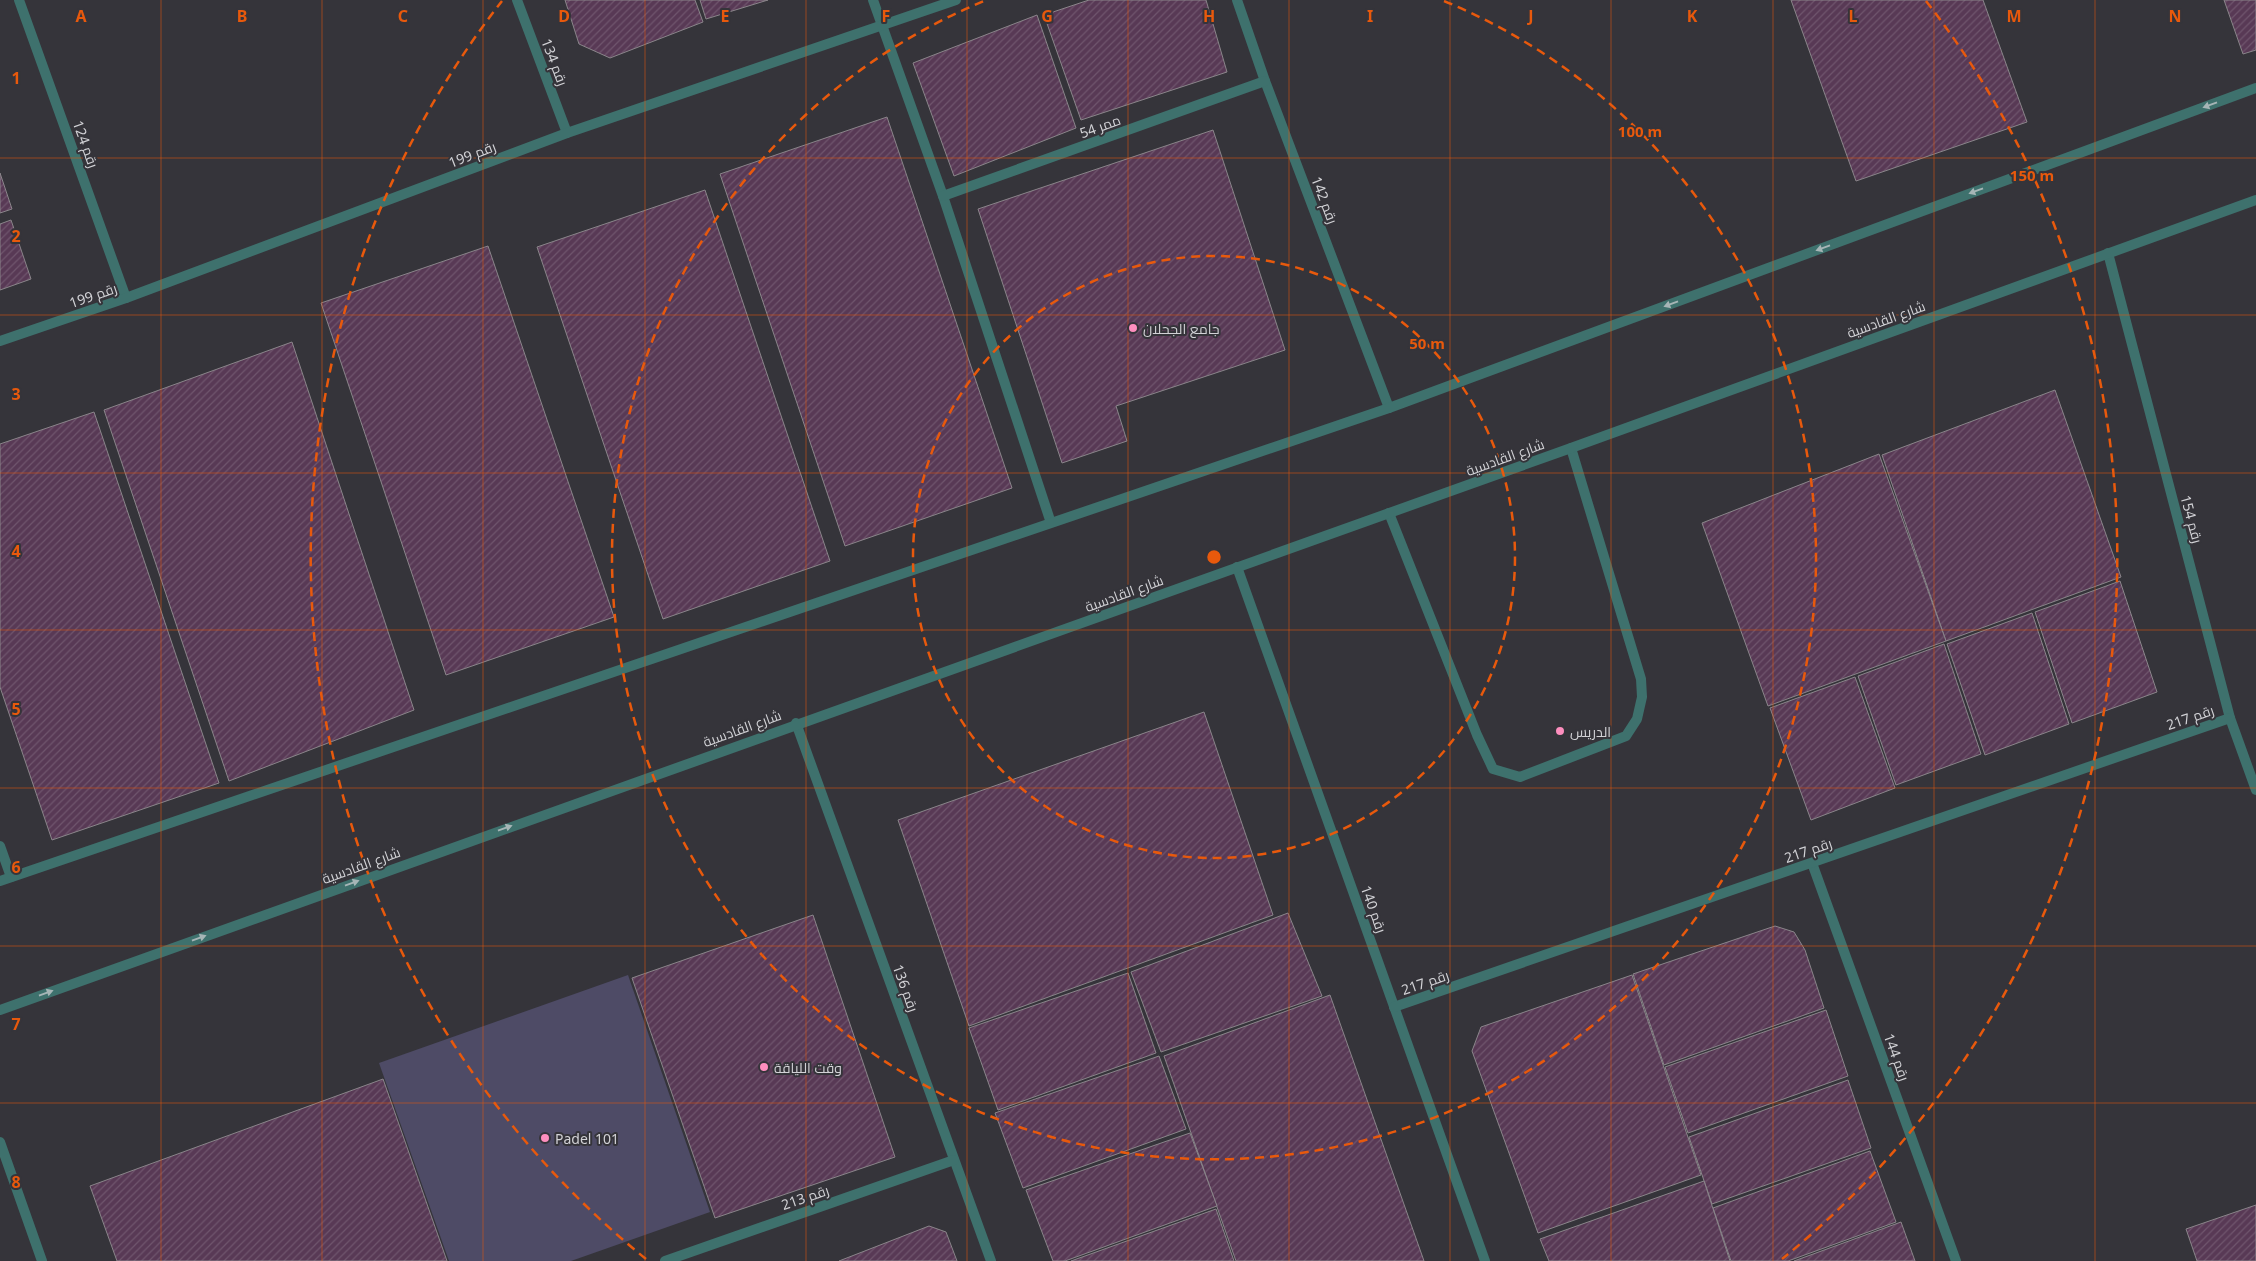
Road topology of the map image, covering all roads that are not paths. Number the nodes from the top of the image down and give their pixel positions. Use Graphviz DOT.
graph roads {
  1 [pos="19,0"];
  2 [pos="517,0"];
  3 [pos="873,0"];
  4 [pos="956,0"];
  5 [pos="1237,0"];
  6 [pos="882,26"];
  7 [pos="1265,81"];
  8 [pos="2256,88"];
  9 [pos="567,133"];
  10 [pos="943,196"];
  11 [pos="2256,200"];
  12 [pos="2108,253"];
  13 [pos="126,298"];
  14 [pos="0,341"];
  15 [pos="1390,408"];
  16 [pos="1571,448"];
  17 [pos="1389,513"];
  18 [pos="1050,520"];
  19 [pos="1237,567"];
  20 [pos="2230,718"];
  21 [pos="796,724"];
  22 [pos="2256,790"];
  23 [pos="0,846"];
  24 [pos="1812,862"];
  25 [pos="11,877"];
  26 [pos="0,881"];
  27 [pos="1394,1007"];
  28 [pos="0,1010"];
  29 [pos="0,1142"];
  30 [pos="954,1160"];
  31 [pos="42,1261"];
  32 [pos="665,1261"];
  33 [pos="991,1261"];
  34 [pos="1485,1261"];
  35 [pos="1956,1261"];
  1 -- 13 [label="street, رقم 124"];
  2 -- 9 [label="street, رقم 134"];
  3 -- 6 [label="street"];
  4 -- 6 [label="street, رقم 199"];
  5 -- 7 [label="street, رقم 142"];
  6 -- 9 [label="street, رقم 199"];
  6 -- 10 [label="street"];
  7 -- 10 [label="street, ممر 54"];
  7 -- 15 [label="street, رقم 142"];
  8 -- 15 [label="street, one-way"];
  9 -- 13 [label="street, رقم 199"];
  10 -- 18 [label="street"];
  11 -- 12 [label="street, شارع القادسية"];
  12 -- 16 [label="street, شارع القادسية"];
  12 -- 20 [label="street, رقم 154"];
  13 -- 14 [label="street, رقم 199"];
  15 -- 25 [label="street"];
  16 -- 17 [label="street, شارع القادسية"];
  16 -- 17 [label="street"];
  17 -- 19 [label="street, شارع القادسية"];
  19 -- 21 [label="street, شارع القادسية"];
  19 -- 27 [label="street, رقم 140"];
  20 -- 22 [label="street, رقم 154"];
  20 -- 24 [label="street, رقم 217"];
  28 -- 21 [label="street, شارع القادسية, one-way"];
  21 -- 30 [label="street, رقم 136"];
  23 -- 25 [label="street"];
  24 -- 27 [label="street, رقم 217"];
  24 -- 35 [label="street, رقم 144"];
  25 -- 26 [label="street"];
  27 -- 34 [label="street, رقم 140"];
  29 -- 31 [label="street"];
  30 -- 32 [label="street, رقم 213"];
  30 -- 33 [label="street, رقم 136"];
}
